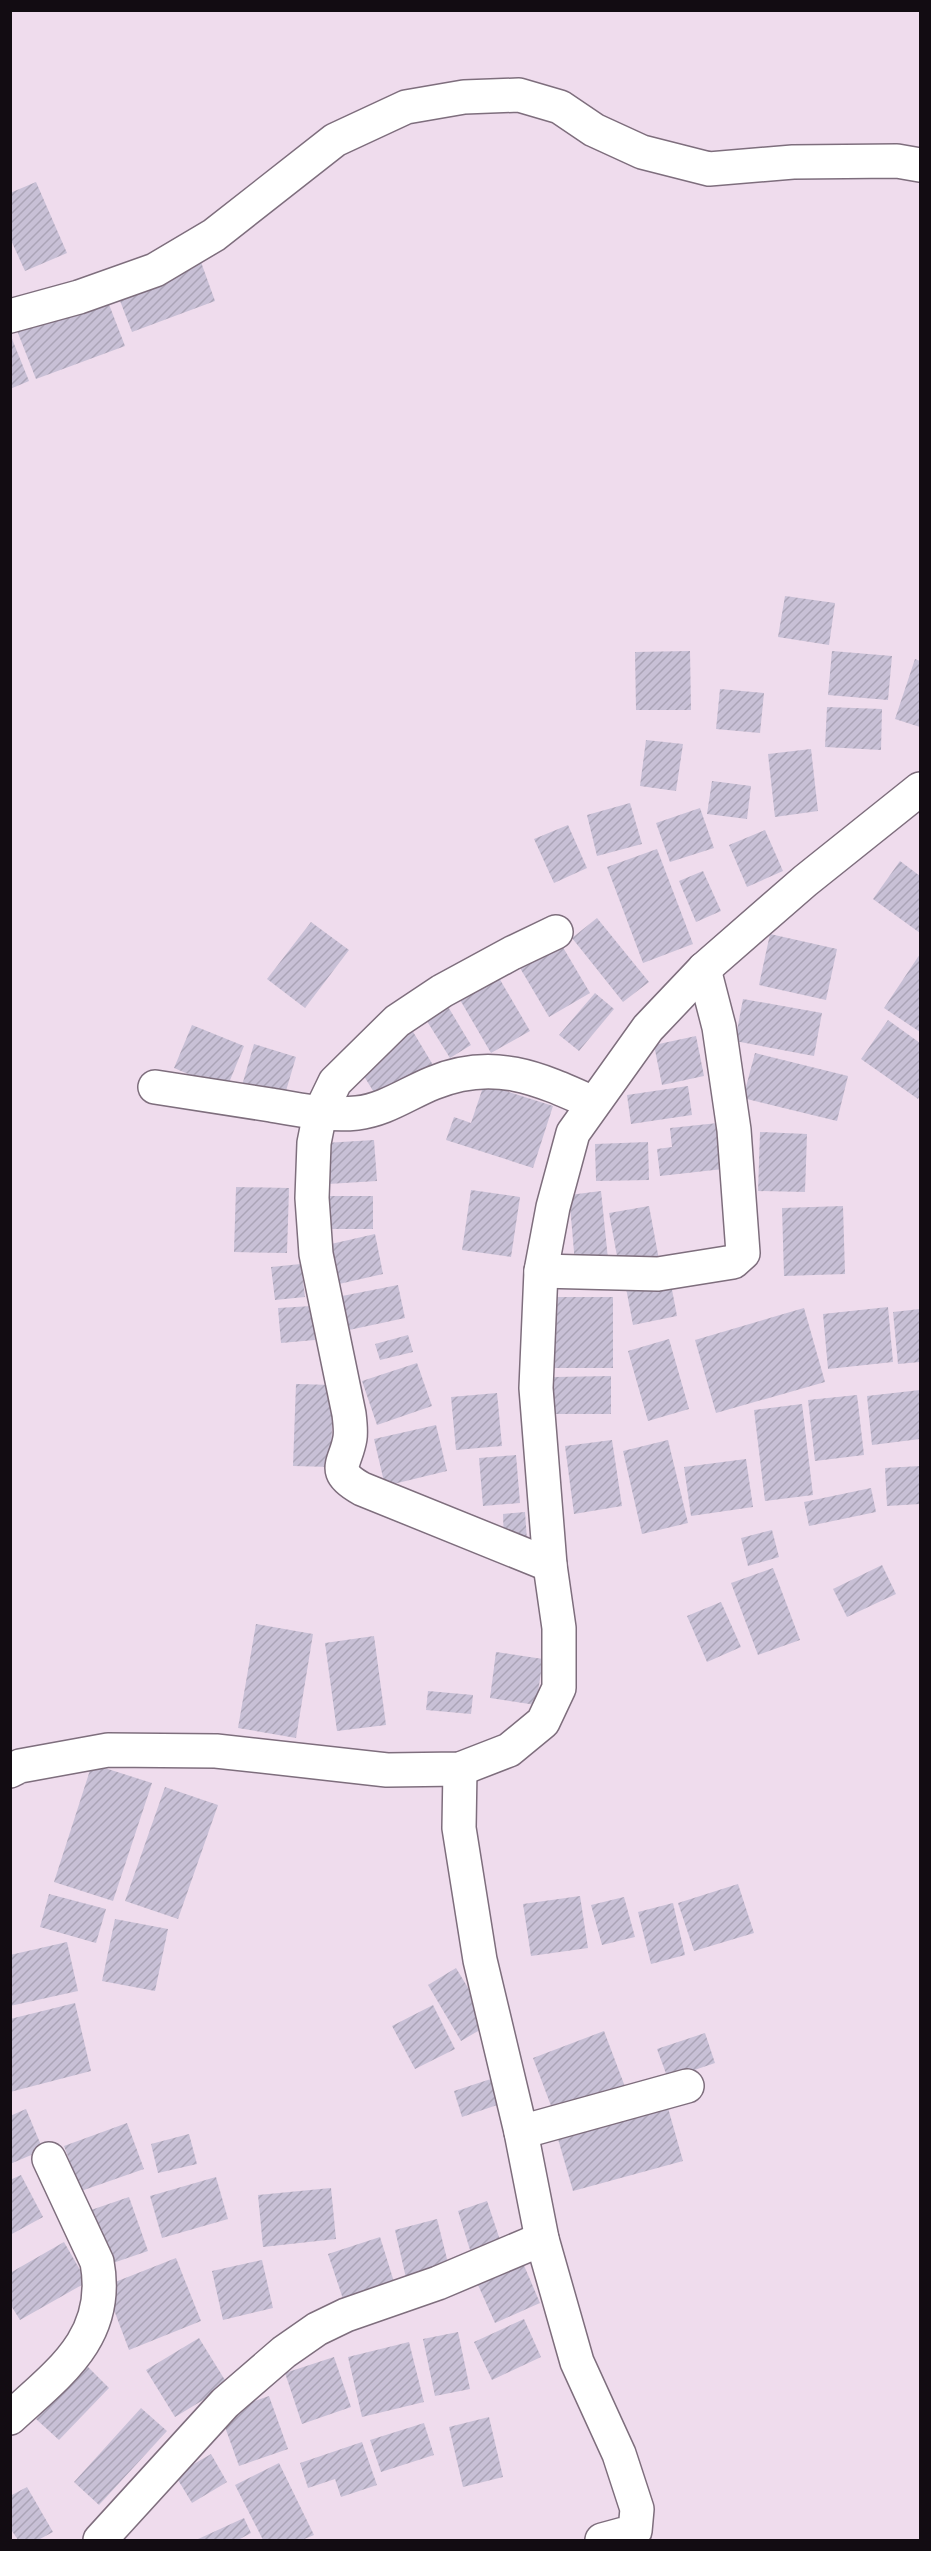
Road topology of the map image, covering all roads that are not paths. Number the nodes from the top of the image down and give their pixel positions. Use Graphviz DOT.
graph roads {
  1 [pos="921,165"];
  2 [pos="10,316"];
  3 [pos="921,789"];
  4 [pos="556,932"];
  5 [pos="704,969"];
  6 [pos="154,1087"];
  7 [pos="594,1103"];
  8 [pos="320,1113"];
  9 [pos="541,1271"];
  10 [pos="550,1565"];
  11 [pos="460,1769"];
  12 [pos="10,1771"];
  13 [pos="687,2086"];
  14 [pos="521,2132"];
  15 [pos="49,2159"];
  16 [pos="543,2239"];
  17 [pos="10,2418"];
  18 [pos="634,2536"];
  19 [pos="100,2541"];
  20 [pos="602,2541"];
  1 -- 2 [label="street"];
  3 -- 5 [label="street"];
  4 -- 8 [label="street"];
  5 -- 7 [label="street"];
  5 -- 9 [label="street"];
  6 -- 8 [label="street"];
  7 -- 8 [label="street"];
  7 -- 9 [label="street"];
  8 -- 10 [label="street"];
  9 -- 10 [label="street"];
  10 -- 11 [label="street"];
  11 -- 12 [label="street"];
  11 -- 14 [label="street"];
  13 -- 14 [label="street"];
  14 -- 16 [label="street"];
  15 -- 17 [label="street"];
  16 -- 18 [label="street"];
  16 -- 19 [label="street"];
  18 -- 20 [label="street"];
}
